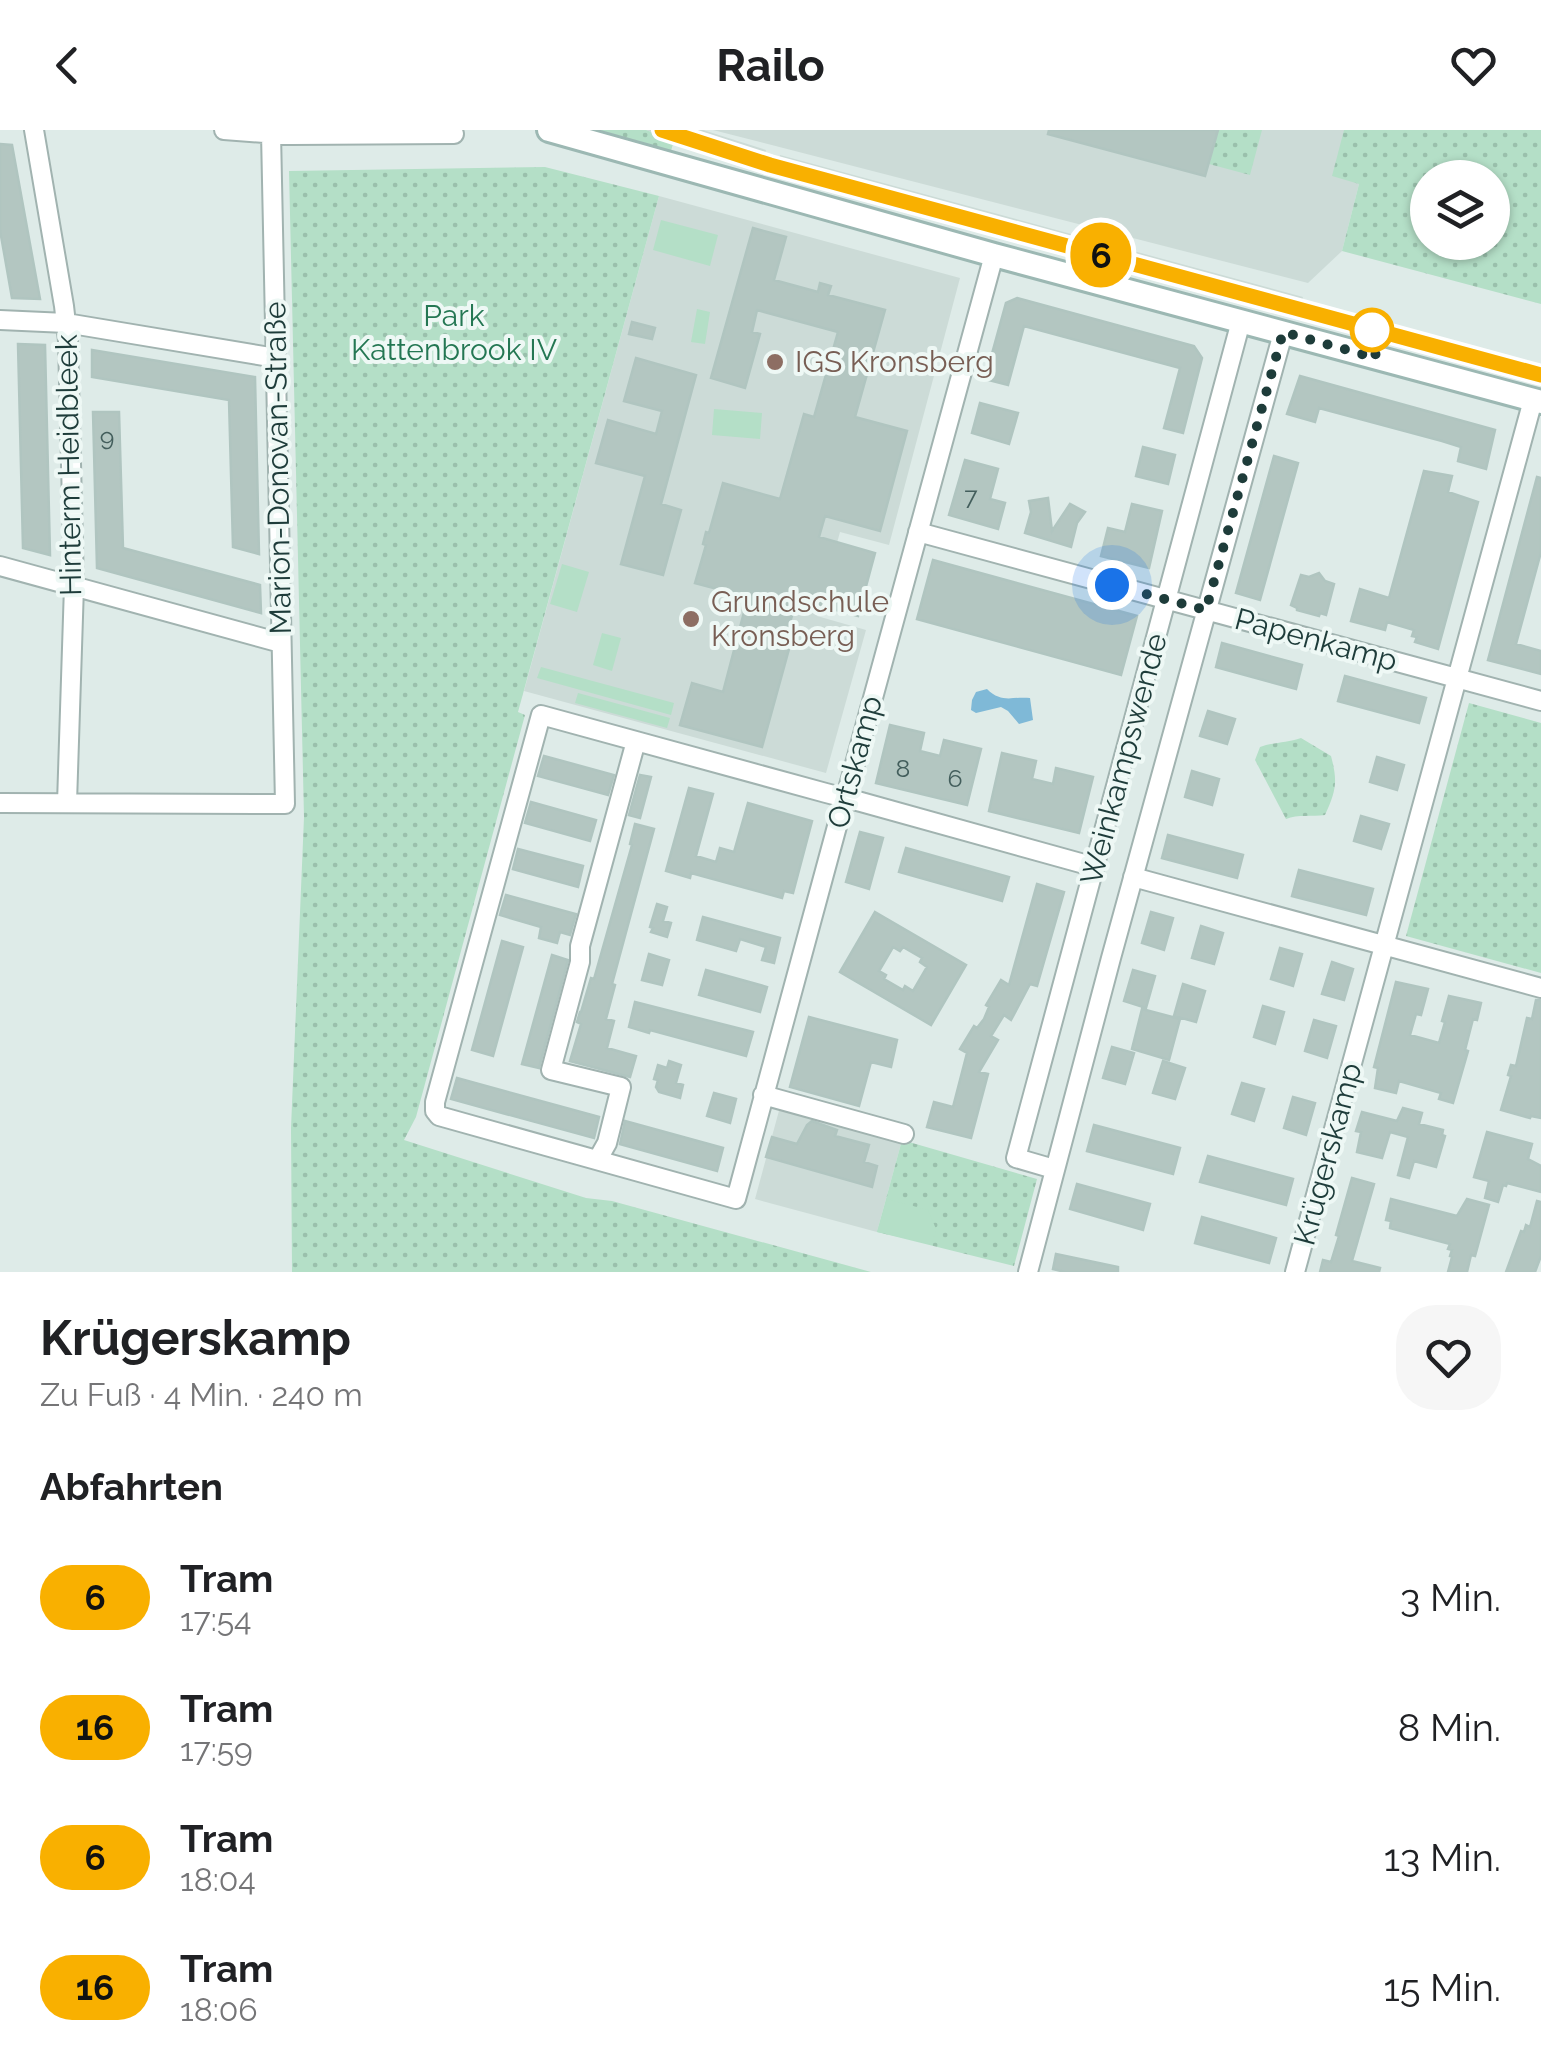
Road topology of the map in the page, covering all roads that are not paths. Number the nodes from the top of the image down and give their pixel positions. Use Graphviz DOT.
graph roads {
  1 [pos="34,130"];
  2 [pos="224,130"];
  3 [pos="549,130"];
  4 [pos="293,132"];
  5 [pos="271,133"];
  6 [pos="454,134"];
  7 [pos="994,256"];
  8 [pos="0,320"];
  9 [pos="1242,321"];
  10 [pos="66,323"];
  11 [pos="1283,332"];
  12 [pos="276,358"];
  13 [pos="1537,401"];
  14 [pos="918,532"];
  15 [pos="0,566"];
  16 [pos="74,586"];
  17 [pos="1168,600"];
  18 [pos="1206,610"];
  19 [pos="281,643"];
  20 [pos="1458,679"];
  21 [pos="1541,702"];
  22 [pos="636,741"];
  23 [pos="845,798"];
  24 [pos="0,803"];
  25 [pos="67,803"];
  26 [pos="1095,867"];
  27 [pos="1133,877"];
  28 [pos="1385,945"];
  29 [pos="1541,988"];
  30 [pos="763,1095"];
  31 [pos="904,1134"];
  32 [pos="598,1159"];
  33 [pos="1054,1170"];
  34 [pos="1028,1272"];
  35 [pos="1295,1272"];
  1 -- 10 [label="street, Hinterm Heidbleek"];
  2 -- 5 [label="street"];
  3 -- 7 [label="main road"];
  4 -- 5 [label="street"];
  4 -- 6 [label="street"];
  5 -- 12 [label="street, Marion-Donovan-Straße"];
  7 -- 9 [label="main road"];
  7 -- 14 [label="street, Ortskamp"];
  8 -- 10 [label="street"];
  9 -- 11 [label="main road"];
  9 -- 17 [label="street, Weinkampswende"];
  10 -- 12 [label="street"];
  10 -- 16 [label="street, Hinterm Heidbleek"];
  11 -- 13 [label="main road"];
  11 -- 18 [label="street, Weinkampswende"];
  12 -- 19 [label="street, Marion-Donovan-Straße"];
  13 -- 20 [label="street, Krügerskamp"];
  14 -- 17 [label="street, Papenkamp"];
  14 -- 23 [label="street, Ortskamp"];
  15 -- 16 [label="street"];
  16 -- 19 [label="street"];
  16 -- 25 [label="street, Hinterm Heidbleek"];
  17 -- 18 [label="street, Papenkamp"];
  17 -- 26 [label="street, Weinkampswende"];
  18 -- 20 [label="street, Papenkamp"];
  18 -- 27 [label="street, Weinkampswende"];
  19 -- 25 [label="street, Marion-Donovan-Straße"];
  20 -- 21 [label="street, Papenkamp"];
  20 -- 28 [label="street, Krügerskamp"];
  22 -- 23 [label="street"];
  22 -- 32 [label="street"];
  22 -- 32 [label="street"];
  23 -- 26 [label="street"];
  23 -- 30 [label="street, Ortskamp"];
  24 -- 25 [label="street"];
  26 -- 33 [label="street, Weinkampswende"];
  27 -- 28 [label="street"];
  27 -- 33 [label="street, Weinkampswende"];
  28 -- 29 [label="street"];
  28 -- 35 [label="street, Krügerskamp"];
  30 -- 31 [label="street"];
  30 -- 32 [label="street, Ortskamp"];
  33 -- 34 [label="street, Weinkampswende"];
}
